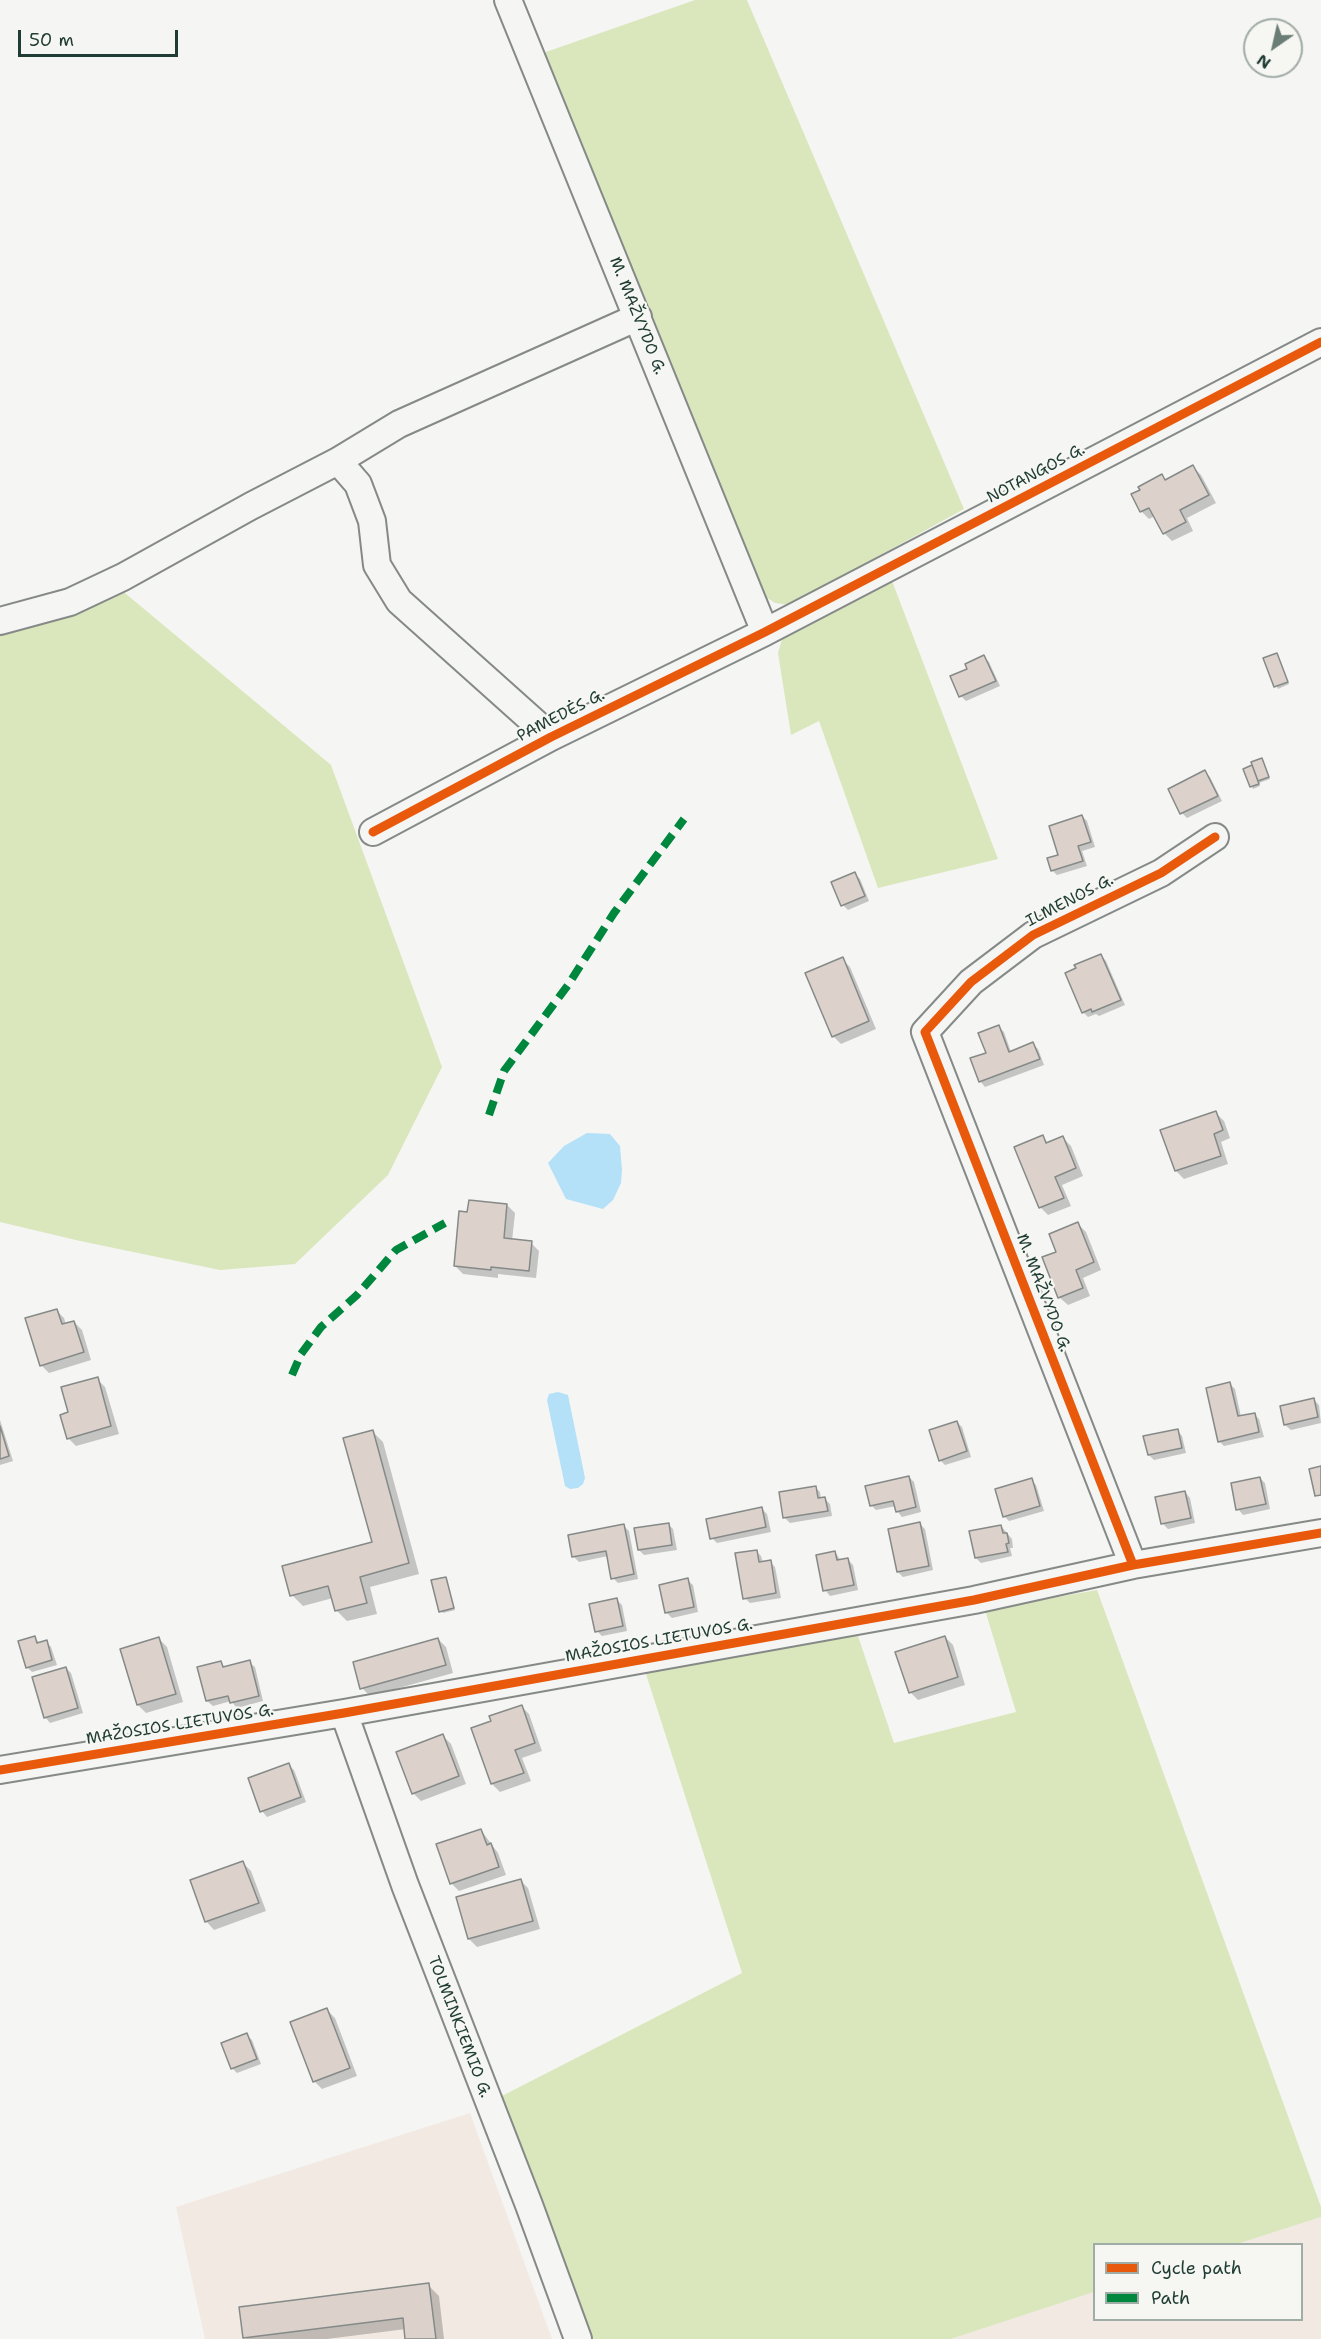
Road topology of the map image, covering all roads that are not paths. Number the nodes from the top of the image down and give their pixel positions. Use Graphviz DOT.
graph roads {
  1 [pos="508,0"];
  2 [pos="638,317"];
  3 [pos="1321,342"];
  4 [pos="338,461"];
  5 [pos="0,621"];
  6 [pos="765,632"];
  7 [pos="551,737"];
  8 [pos="373,832"];
  9 [pos="1215,837"];
  10 [pos="924,1032"];
  11 [pos="1321,1533"];
  12 [pos="1133,1565"];
  13 [pos="344,1713"];
  14 [pos="0,1770"];
  15 [pos="578,2339"];
  1 -- 2 [label="street, M. MAŽVYDO G."];
  2 -- 4 [label="street"];
  2 -- 6 [label="street, M. MAŽVYDO G."];
  3 -- 6 [label="street, NOTANGOS G."];
  4 -- 5 [label="street"];
  4 -- 7 [label="street"];
  6 -- 7 [label="street, PAMEDĖS G."];
  7 -- 8 [label="street, PAMEDĖS G."];
  9 -- 10 [label="street, ILMENOS G."];
  10 -- 12 [label="street, M. MAŽVYDO G."];
  11 -- 12 [label="street, MAŽOSIOS LIETUVOS G."];
  12 -- 13 [label="street, MAŽOSIOS LIETUVOS G."];
  13 -- 14 [label="street, MAŽOSIOS LIETUVOS G."];
  13 -- 15 [label="street, TOLMINKIEMIO G."];
}
